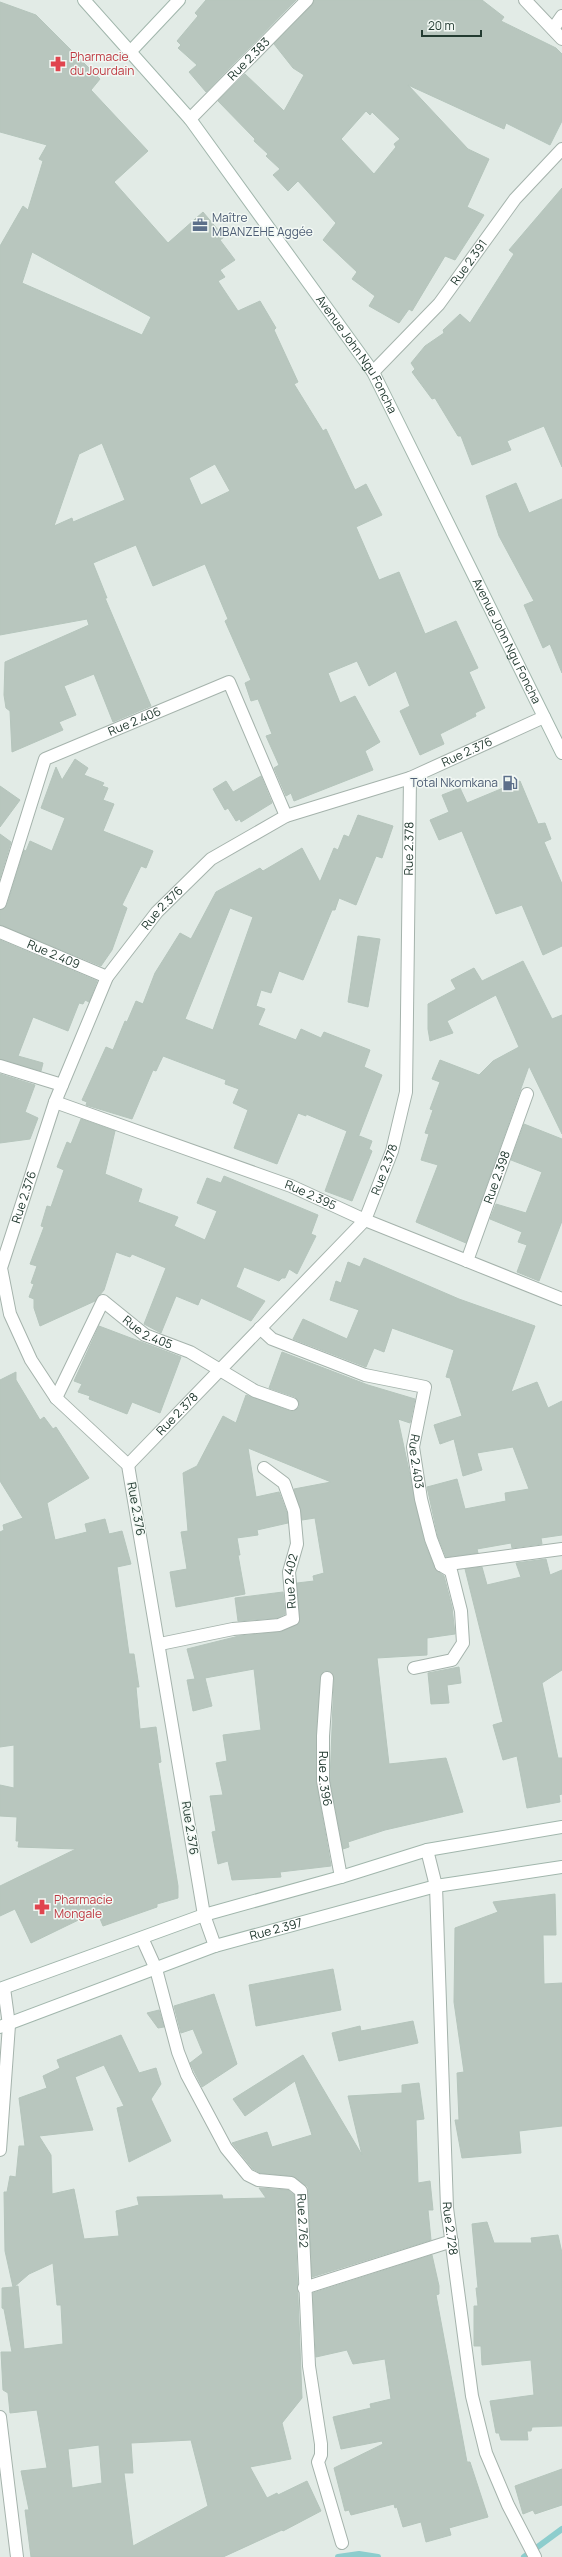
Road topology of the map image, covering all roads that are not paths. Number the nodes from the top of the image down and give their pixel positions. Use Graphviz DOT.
graph roads {
  1 [pos="84,0"];
  2 [pos="179,0"];
  3 [pos="307,0"];
  4 [pos="525,0"];
  5 [pos="562,16"];
  6 [pos="553,29"];
  7 [pos="562,39"];
  8 [pos="130,52"];
  9 [pos="190,119"];
  10 [pos="562,149"];
  11 [pos="373,372"];
  12 [pos="544,717"];
  13 [pos="562,753"];
  14 [pos="410,778"];
  15 [pos="286,816"];
  16 [pos="0,903"];
  17 [pos="0,932"];
  18 [pos="107,977"];
  19 [pos="0,1066"];
  20 [pos="62,1085"];
  21 [pos="527,1094"];
  22 [pos="55,1102"];
  23 [pos="365,1220"];
  24 [pos="467,1261"];
  25 [pos="562,1299"];
  26 [pos="260,1328"];
  27 [pos="221,1369"];
  28 [pos="56,1398"];
  29 [pos="292,1404"];
  30 [pos="128,1465"];
  31 [pos="264,1468"];
  32 [pos="562,1549"];
  33 [pos="441,1565"];
  34 [pos="160,1644"];
  35 [pos="414,1668"];
  36 [pos="328,1678"];
  37 [pos="562,1827"];
  38 [pos="427,1850"];
  39 [pos="562,1867"];
  40 [pos="341,1878"];
  41 [pos="436,1886"];
  42 [pos="204,1915"];
  43 [pos="142,1938"];
  44 [pos="216,1946"];
  45 [pos="156,1969"];
  46 [pos="2,1988"];
  47 [pos="5,2026"];
  48 [pos="0,2150"];
  49 [pos="452,2241"];
  50 [pos="304,2288"];
  51 [pos="0,2417"];
  52 [pos="342,2543"];
  53 [pos="17,2557"];
  54 [pos="535,2557"];
  1 -- 8 [label="street, Avenue John Ngu Foncha"];
  2 -- 8 [label="street"];
  3 -- 9 [label="street, Rue 2.383"];
  4 -- 6 [label="street"];
  5 -- 6 [label="street"];
  6 -- 7 [label="street"];
  8 -- 9 [label="street, Avenue John Ngu Foncha"];
  9 -- 11 [label="street, Avenue John Ngu Foncha"];
  10 -- 11 [label="street, Rue 2.391"];
  11 -- 12 [label="street, Avenue John Ngu Foncha"];
  12 -- 13 [label="street, Avenue John Ngu Foncha"];
  12 -- 14 [label="street, Rue 2.376"];
  14 -- 15 [label="street, Rue 2.376"];
  14 -- 23 [label="street, Rue 2.378"];
  15 -- 16 [label="street, Rue 2.406"];
  15 -- 18 [label="street, Rue 2.376"];
  17 -- 18 [label="street, Rue 2.409"];
  18 -- 20 [label="street, Rue 2.376"];
  19 -- 20 [label="street"];
  20 -- 22 [label="street, Rue 2.376"];
  21 -- 24 [label="street, Rue 2.398"];
  22 -- 23 [label="street, Rue 2.395"];
  22 -- 28 [label="street, Rue 2.376"];
  23 -- 24 [label="street, Rue 2.395"];
  23 -- 26 [label="street, Rue 2.378"];
  24 -- 25 [label="street, Rue 2.395"];
  26 -- 27 [label="street, Rue 2.378"];
  26 -- 33 [label="street, Rue 2.403"];
  27 -- 28 [label="street, Rue 2.405"];
  27 -- 29 [label="street, Rue 2.405"];
  27 -- 30 [label="street, Rue 2.378"];
  28 -- 30 [label="street, Rue 2.376"];
  30 -- 34 [label="street, Rue 2.376"];
  31 -- 34 [label="street, Rue 2.402"];
  32 -- 33 [label="street"];
  33 -- 35 [label="street"];
  34 -- 42 [label="street, Rue 2.376"];
  36 -- 40 [label="street, Rue 2.396"];
  37 -- 38 [label="street"];
  38 -- 40 [label="street"];
  38 -- 41 [label="street, Rue 2.728"];
  39 -- 41 [label="street, Rue 2.397"];
  40 -- 42 [label="street"];
  41 -- 44 [label="street, Rue 2.397"];
  41 -- 49 [label="street, Rue 2.728"];
  42 -- 43 [label="street"];
  42 -- 44 [label="street, Rue 2.376"];
  43 -- 45 [label="street, Rue 2.762"];
  43 -- 46 [label="street"];
  44 -- 45 [label="street, Rue 2.397"];
  45 -- 47 [label="street, Rue 2.397"];
  45 -- 50 [label="street, Rue 2.762"];
  46 -- 47 [label="street"];
  47 -- 48 [label="street"];
  49 -- 50 [label="street"];
  49 -- 54 [label="street, Rue 2.728"];
  50 -- 52 [label="street, Rue 2.762"];
  51 -- 53 [label="street"];
}
